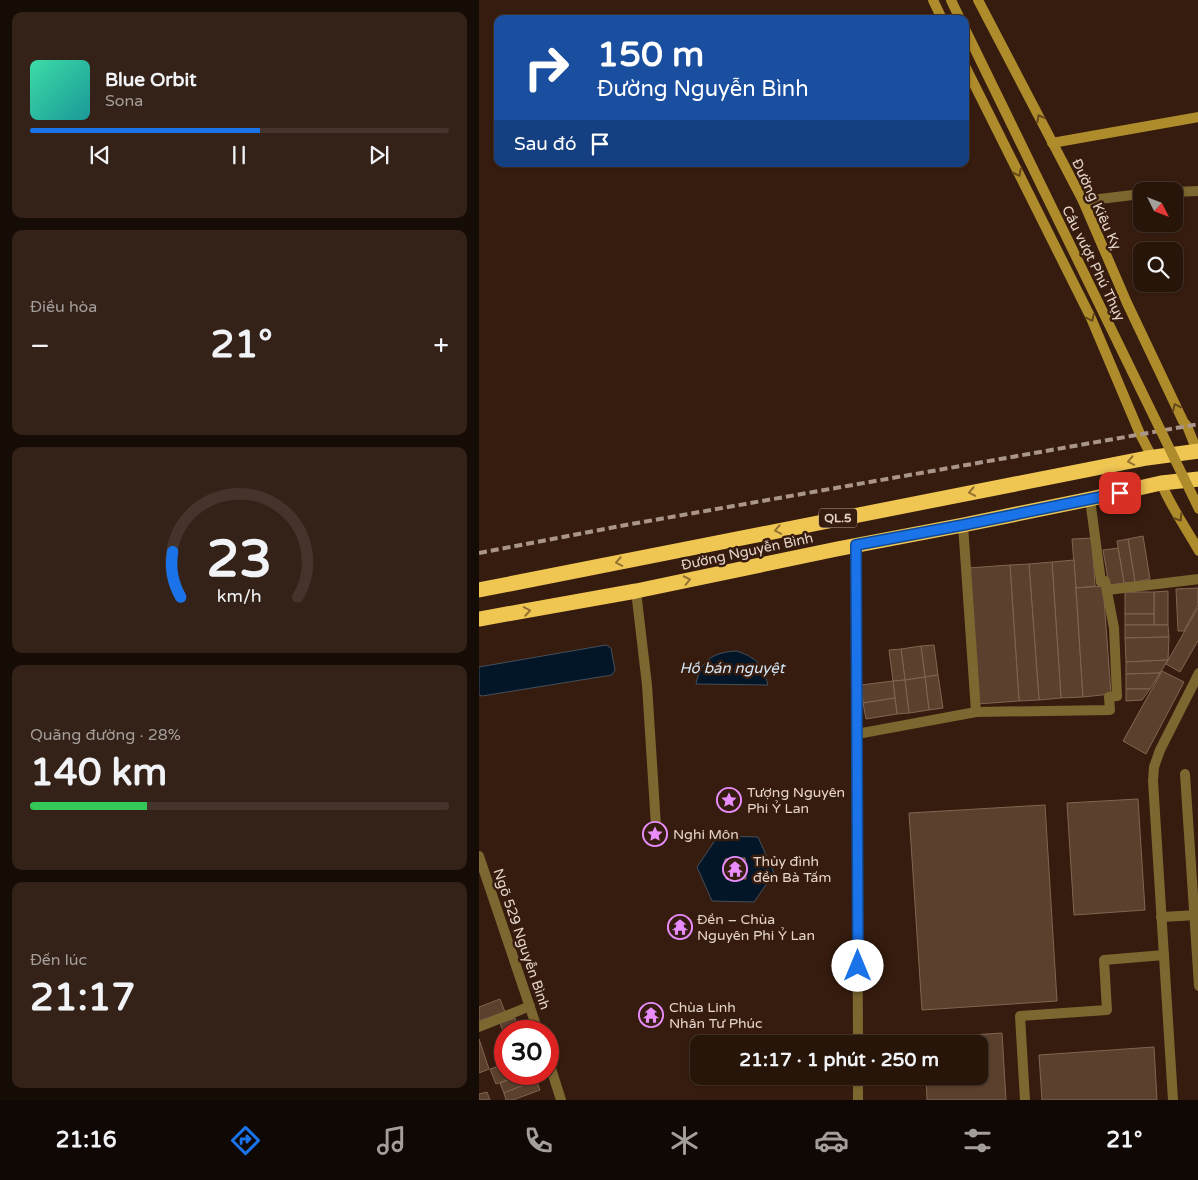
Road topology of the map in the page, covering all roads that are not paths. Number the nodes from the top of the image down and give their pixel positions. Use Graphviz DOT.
graph roads {
  1 [pos="933,0"];
  2 [pos="951,0"];
  3 [pos="978,0"];
  4 [pos="940,15"];
  5 [pos="958,15"];
  6 [pos="969,37"];
  7 [pos="969,74"];
  8 [pos="1198,117"];
  9 [pos="1053,143"];
  10 [pos="1198,191"];
  11 [pos="1183,192"];
  12 [pos="1133,195"];
  13 [pos="1083,201"];
  14 [pos="1197,451"];
  15 [pos="1152,457"];
  16 [pos="1198,479"];
  17 [pos="1161,483"];
  18 [pos="1091,499"];
  19 [pos="1198,509"];
  20 [pos="963,525"];
  21 [pos="856,545"];
  22 [pos="1198,551"];
  23 [pos="1198,579"];
  24 [pos="479,590"];
  25 [pos="1107,590"];
  26 [pos="636,591"];
  27 [pos="479,619"];
  28 [pos="1198,673"];
  29 [pos="976,712"];
  30 [pos="857,734"];
  31 [pos="1185,774"];
  32 [pos="656,826"];
  33 [pos="479,856"];
  34 [pos="1196,915"];
  35 [pos="1161,917"];
  36 [pos="1164,955"];
  37 [pos="1198,986"];
  38 [pos="530,1006"];
  39 [pos="534,1020"];
  40 [pos="479,1027"];
  41 [pos="858,1035"];
  42 [pos="556,1085"];
  43 [pos="858,1085"];
  44 [pos="561,1100"];
  45 [pos="858,1100"];
  46 [pos="1025,1100"];
  47 [pos="1173,1100"];
  1 -- 4 [label="main road"];
  2 -- 5 [label="main road"];
  9 -- 3 [label="main road, Đường Kiêu Kỵ, one-way"];
  6 -- 19 [label="main road, Cầu vượt Phú Thụy, bridge"];
  7 -- 15 [label="main road, one-way"];
  8 -- 9 [label="main road"];
  9 -- 13 [label="main road, Đường Kiêu Kỵ"];
  10 -- 11 [label="street"];
  12 -- 13 [label="street"];
  14 -- 13 [label="main road, Đường Kiêu Kỵ, one-way"];
  14 -- 15 [label="highway, Đường Nguyễn Bình / QL.5"];
  15 -- 24 [label="highway, Đường Nguyễn Bình / QL.5, one-way"];
  16 -- 17 [label="highway, Đường Nguyễn Bình / QL.5"];
  17 -- 18 [label="highway, Đường Nguyễn Bình / QL.5"];
  17 -- 22 [label="main road, one-way"];
  18 -- 20 [label="highway, Đường Nguyễn Bình / QL.5"];
  18 -- 25 [label="street"];
  20 -- 21 [label="highway, Đường Nguyễn Bình / QL.5"];
  20 -- 29 [label="street"];
  26 -- 21 [label="highway, Đường Nguyễn Bình / QL.5, one-way"];
  21 -- 30 [label="street"];
  23 -- 25 [label="street"];
  25 -- 29 [label="street"];
  27 -- 26 [label="highway, Đường Nguyễn Bình / QL.5, one-way"];
  26 -- 32 [label="street"];
  28 -- 35 [label="street"];
  29 -- 30 [label="street"];
  30 -- 41 [label="street"];
  31 -- 34 [label="street"];
  33 -- 38 [label="street, Ngõ 529 Nguyễn Bình"];
  34 -- 35 [label="street"];
  34 -- 37 [label="street"];
  35 -- 36 [label="street"];
  36 -- 46 [label="street"];
  36 -- 47 [label="street"];
  38 -- 39 [label="street, Ngõ 529 Nguyễn Bình"];
  38 -- 40 [label="street"];
  42 -- 44 [label="street"];
  43 -- 45 [label="street"];
}
